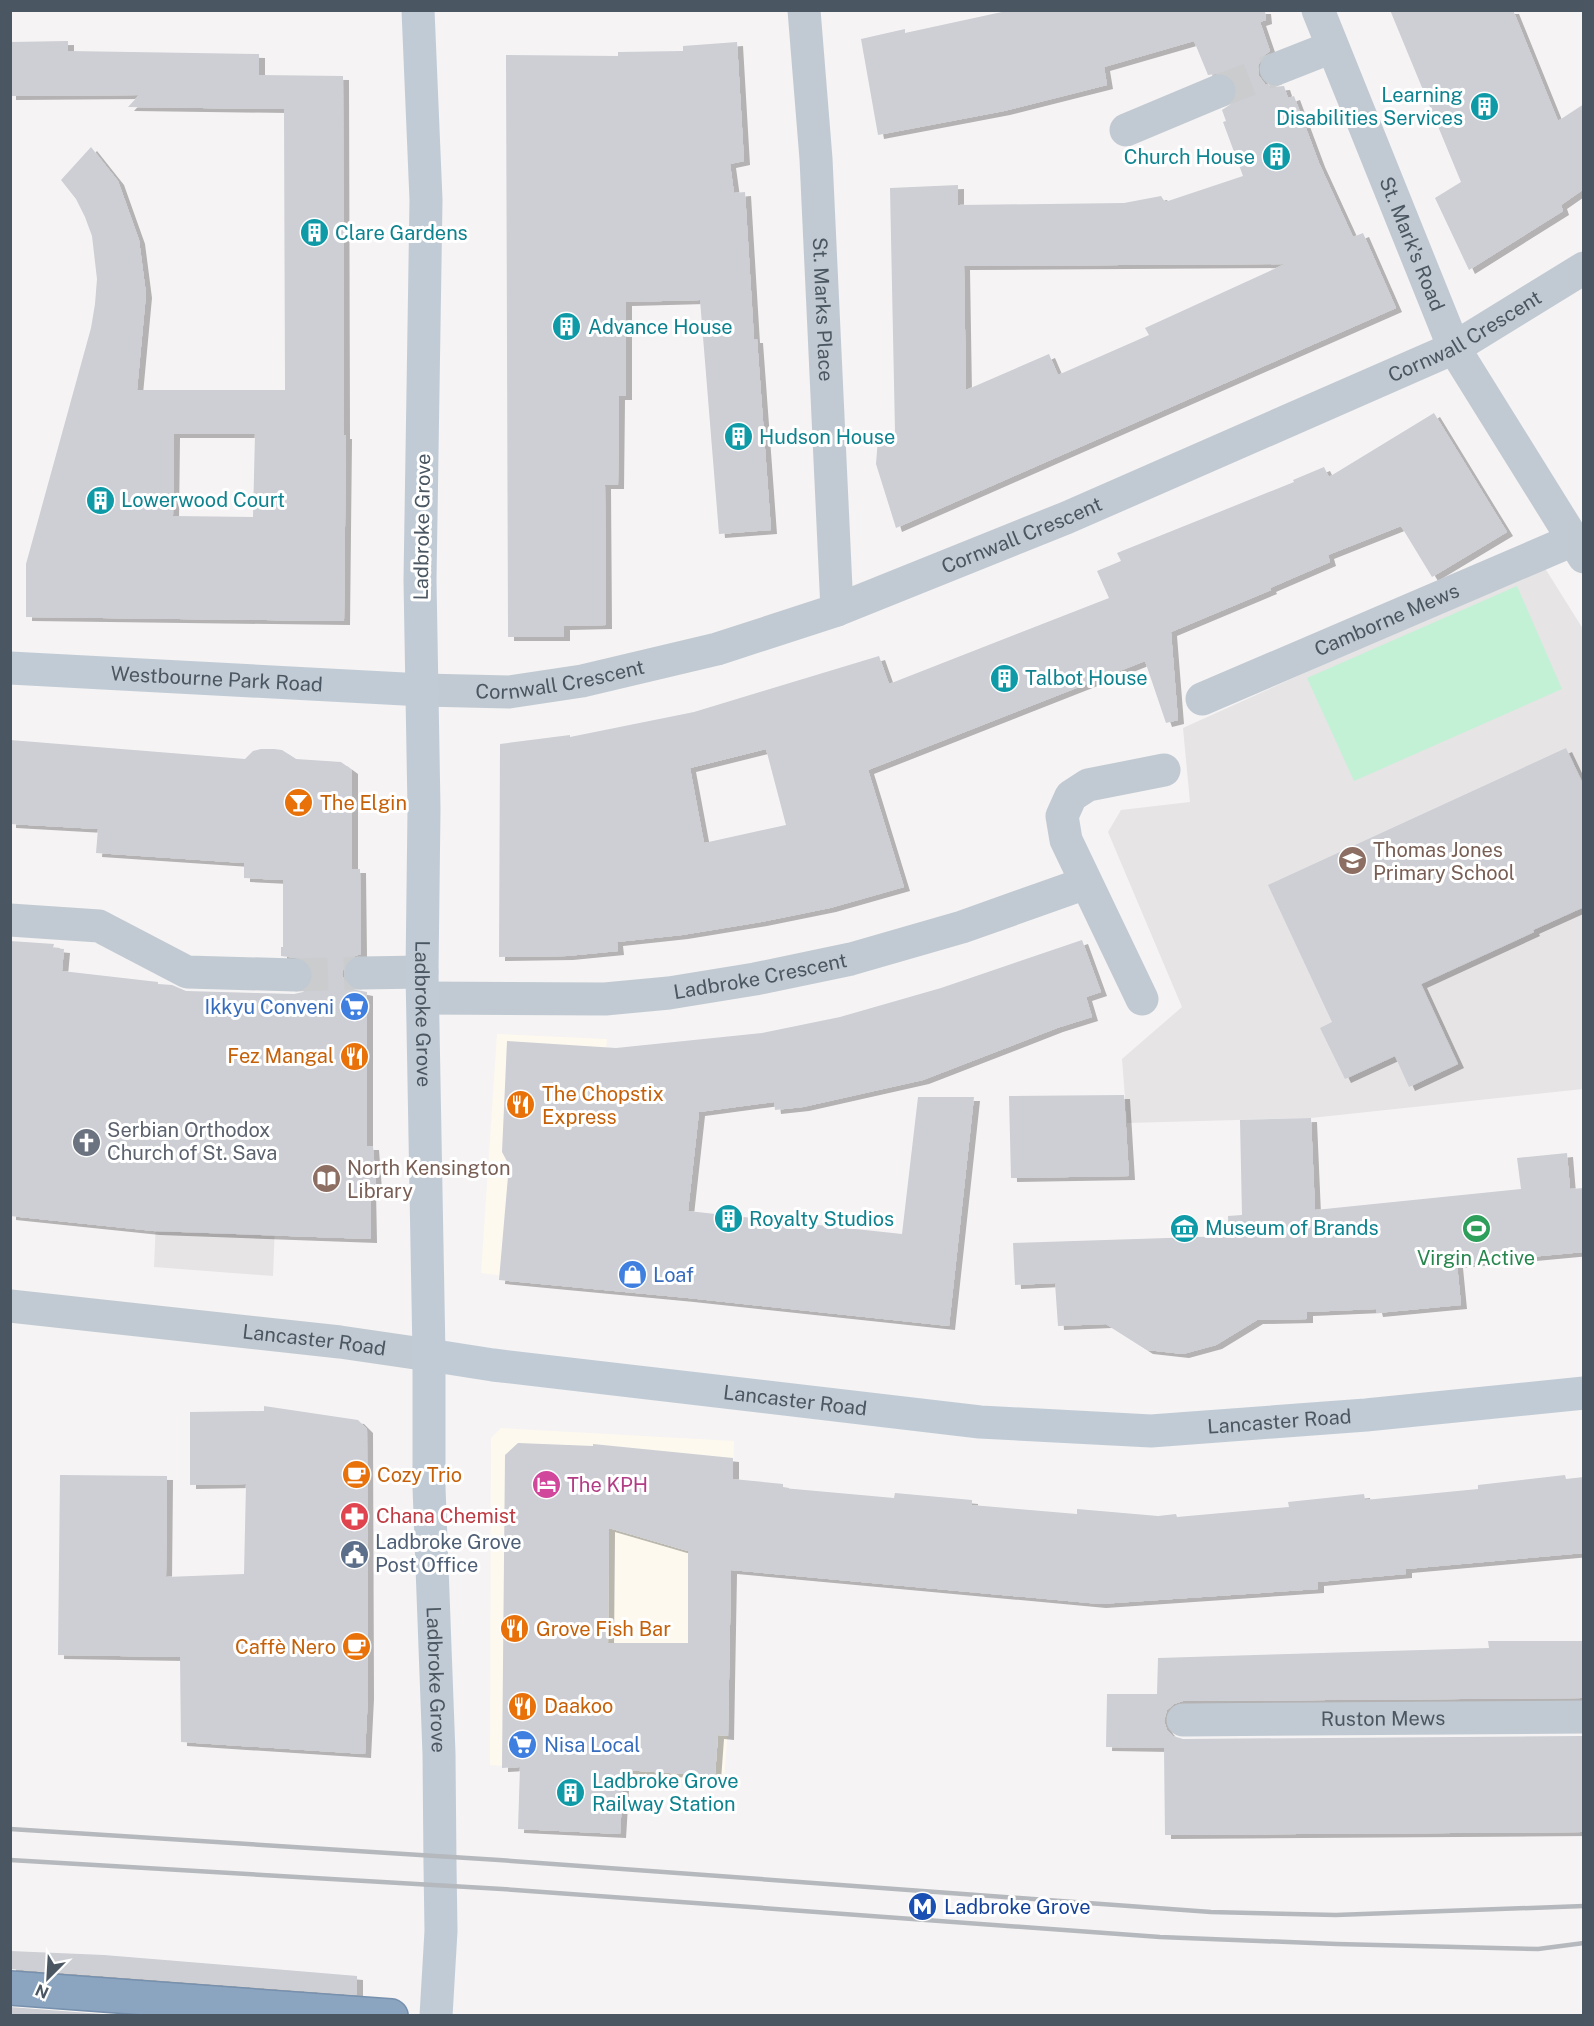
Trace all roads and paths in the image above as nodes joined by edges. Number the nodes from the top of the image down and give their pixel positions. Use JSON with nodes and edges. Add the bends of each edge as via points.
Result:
{"nodes":[{"id":1,"x":418,"y":10,"type":"edge"},
{"id":2,"x":804,"y":10,"type":"edge"},
{"id":3,"x":1318,"y":10,"type":"edge"},
{"id":4,"x":1332,"y":47,"type":"junction"},
{"id":5,"x":1275,"y":69,"type":"tunnel mouth"},
{"id":6,"x":1220,"y":91,"type":"tunnel mouth"},
{"id":7,"x":1126,"y":130,"type":"dead end"},
{"id":8,"x":1584,"y":268,"type":"edge"},
{"id":9,"x":1454,"y":348,"type":"junction"},
{"id":10,"x":1578,"y":548,"type":"edge"},
{"id":11,"x":837,"y":610,"type":"junction"},
{"id":12,"x":10,"y":668,"type":"edge"},
{"id":13,"x":423,"y":690,"type":"junction"},
{"id":14,"x":1202,"y":699,"type":"dead end"},
{"id":15,"x":1164,"y":770,"type":"dead end"},
{"id":16,"x":1086,"y":883,"type":"junction"},
{"id":17,"x":10,"y":920,"type":"edge"},
{"id":18,"x":361,"y":974,"type":"tunnel mouth"},
{"id":19,"x":295,"y":975,"type":"tunnel mouth"},
{"id":20,"x":423,"y":985,"type":"junction"},
{"id":21,"x":1142,"y":999,"type":"dead end"},
{"id":22,"x":10,"y":1306,"type":"edge"},
{"id":23,"x":429,"y":1356,"type":"junction"},
{"id":24,"x":1584,"y":1393,"type":"edge"},
{"id":25,"x":1584,"y":1717,"type":"edge"},
{"id":26,"x":1183,"y":1720,"type":"dead end"},
{"id":27,"x":10,"y":1988,"type":"edge"},
{"id":28,"x":391,"y":2016,"type":"edge"},
{"id":29,"x":436,"y":2016,"type":"edge"}],
"edges":[{"from":1,"to":13,"type":"main road","name":"Ladbroke Grove","via":[[426,200],[420,580]]},
{"from":2,"to":11,"type":"street","name":"St. Marks Place","via":[[816,159]]},
{"from":3,"to":4,"type":"street","name":"St. Mark's Road"},
{"from":4,"to":5,"type":"street"},
{"from":4,"to":9,"type":"street","name":"St. Mark's Road"},
{"from":6,"to":7,"type":"street"},
{"from":8,"to":9,"type":"street","name":"Cornwall Crescent"},
{"from":9,"to":10,"type":"street","name":"St. Mark's Road"},
{"from":9,"to":11,"type":"street","name":"Cornwall Crescent","via":[[1066,518]]},
{"from":10,"to":14,"type":"street","name":"Camborne Mews"},
{"from":11,"to":13,"type":"street","name":"Cornwall Crescent","via":[[717,649],[582,681],[509,692]]},
{"from":12,"to":13,"type":"main road","name":"Westbourne Park Road"},
{"from":13,"to":20,"type":"main road","name":"Ladbroke Grove"},
{"from":15,"to":16,"type":"street","via":[[1088,785],[1071,795],[1062,816],[1066,840]]},
{"from":16,"to":20,"type":"street","name":"Ladbroke Crescent","via":[[962,927],[862,956],[669,993],[605,999]]},
{"from":16,"to":21,"type":"street"},
{"from":17,"to":19,"type":"street","via":[[99,926],[187,972]]},
{"from":18,"to":20,"type":"street","name":"Ladbroke Crescent"},
{"from":20,"to":23,"type":"main road","name":"Ladbroke Grove"},
{"from":22,"to":23,"type":"street","name":"Lancaster Road"},
{"from":23,"to":24,"type":"main road","name":"Lancaster Road","via":[[980,1422],[1151,1431]]},
{"from":23,"to":29,"type":"main road","name":"Ladbroke Grove","via":[[441,1931]]},
{"from":25,"to":26,"type":"street","name":"Ruston Mews"},
{"from":27,"to":28,"type":"highway"}]}
